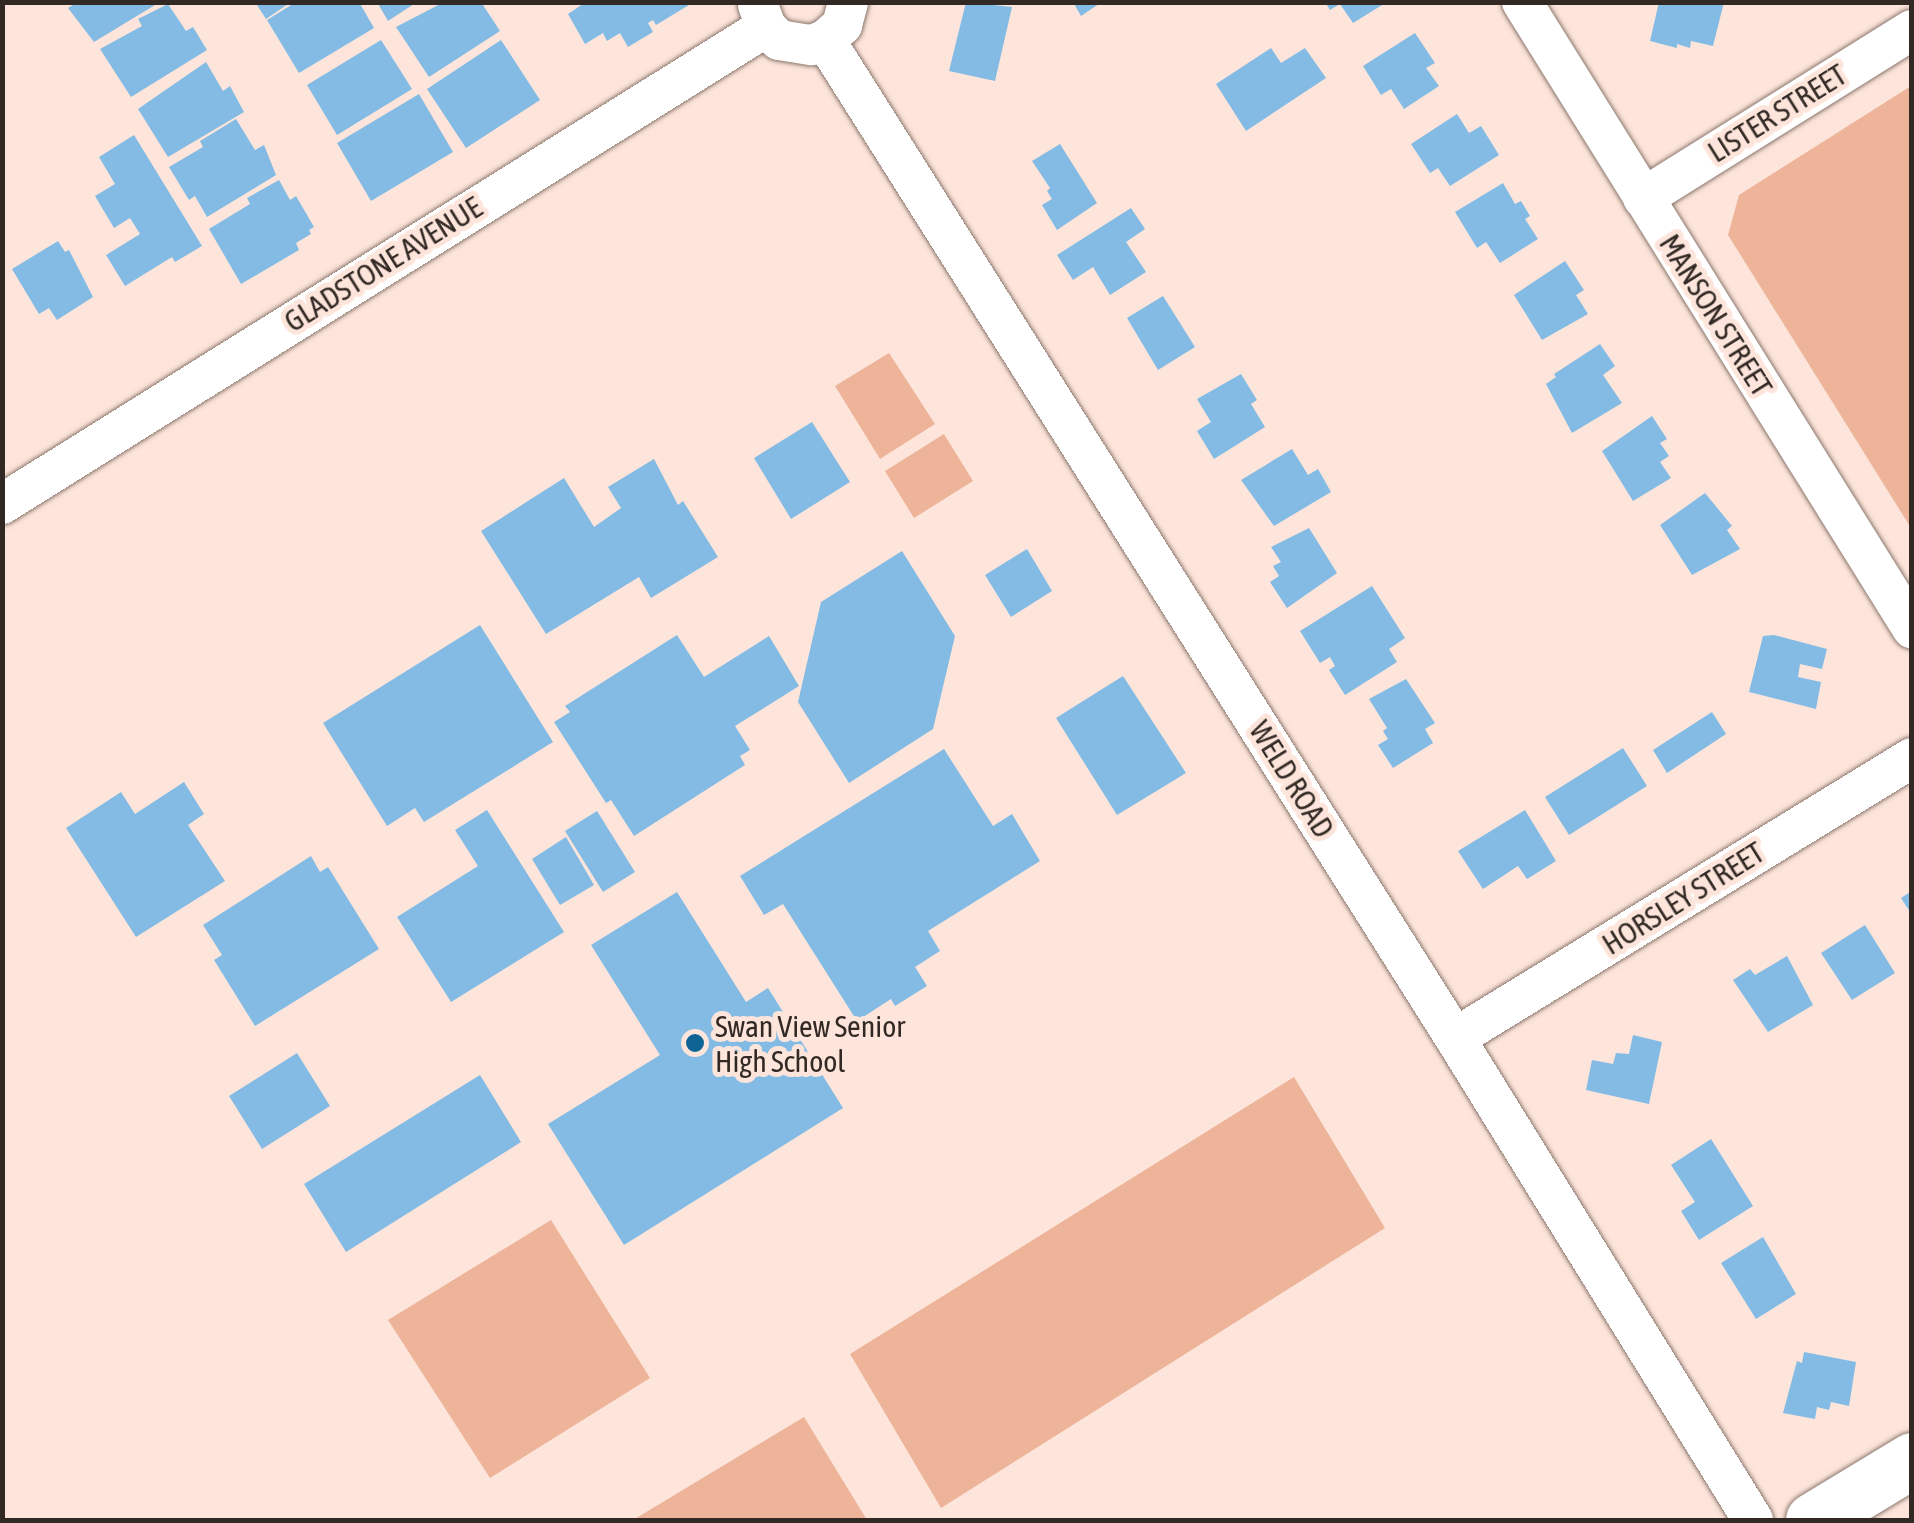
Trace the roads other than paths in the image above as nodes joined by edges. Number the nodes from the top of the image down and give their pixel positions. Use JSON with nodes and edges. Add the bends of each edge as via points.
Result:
{"nodes":[{"id":1,"x":848,"y":2,"type":"edge"},
{"id":2,"x":1522,"y":2,"type":"edge"},
{"id":3,"x":762,"y":15,"type":"edge"},
{"id":4,"x":1912,"y":30,"type":"edge"},
{"id":5,"x":826,"y":40,"type":"junction"},
{"id":6,"x":1643,"y":198,"type":"junction"},
{"id":7,"x":2,"y":504,"type":"edge"},
{"id":8,"x":1912,"y":628,"type":"edge"},
{"id":9,"x":1912,"y":758,"type":"edge"},
{"id":10,"x":1455,"y":1038,"type":"junction"},
{"id":11,"x":1912,"y":1460,"type":"edge"},
{"id":12,"x":1912,"y":1503,"type":"edge"},
{"id":13,"x":1754,"y":1520,"type":"edge"},
{"id":14,"x":1813,"y":1520,"type":"edge"},
{"id":15,"x":1884,"y":1520,"type":"edge"}],
"edges":[{"from":1,"to":5,"type":"street","via":[[842,25]]},
{"from":2,"to":6,"type":"street","name":"MANSON STREET"},
{"from":3,"to":5,"type":"street","name":"GLADSTONE AVENUE","via":[[780,40],[796,46]]},
{"from":3,"to":7,"type":"street","name":"GLADSTONE AVENUE"},
{"from":4,"to":6,"type":"street","name":"LISTER STREET"},
{"from":5,"to":10,"type":"street","name":"WELD ROAD"},
{"from":6,"to":8,"type":"street","name":"MANSON STREET"},
{"from":9,"to":10,"type":"street","name":"HORSLEY STREET"},
{"from":10,"to":13,"type":"street","name":"WELD ROAD"},
{"from":11,"to":14,"type":"main road"},
{"from":12,"to":15,"type":"main road"}]}
